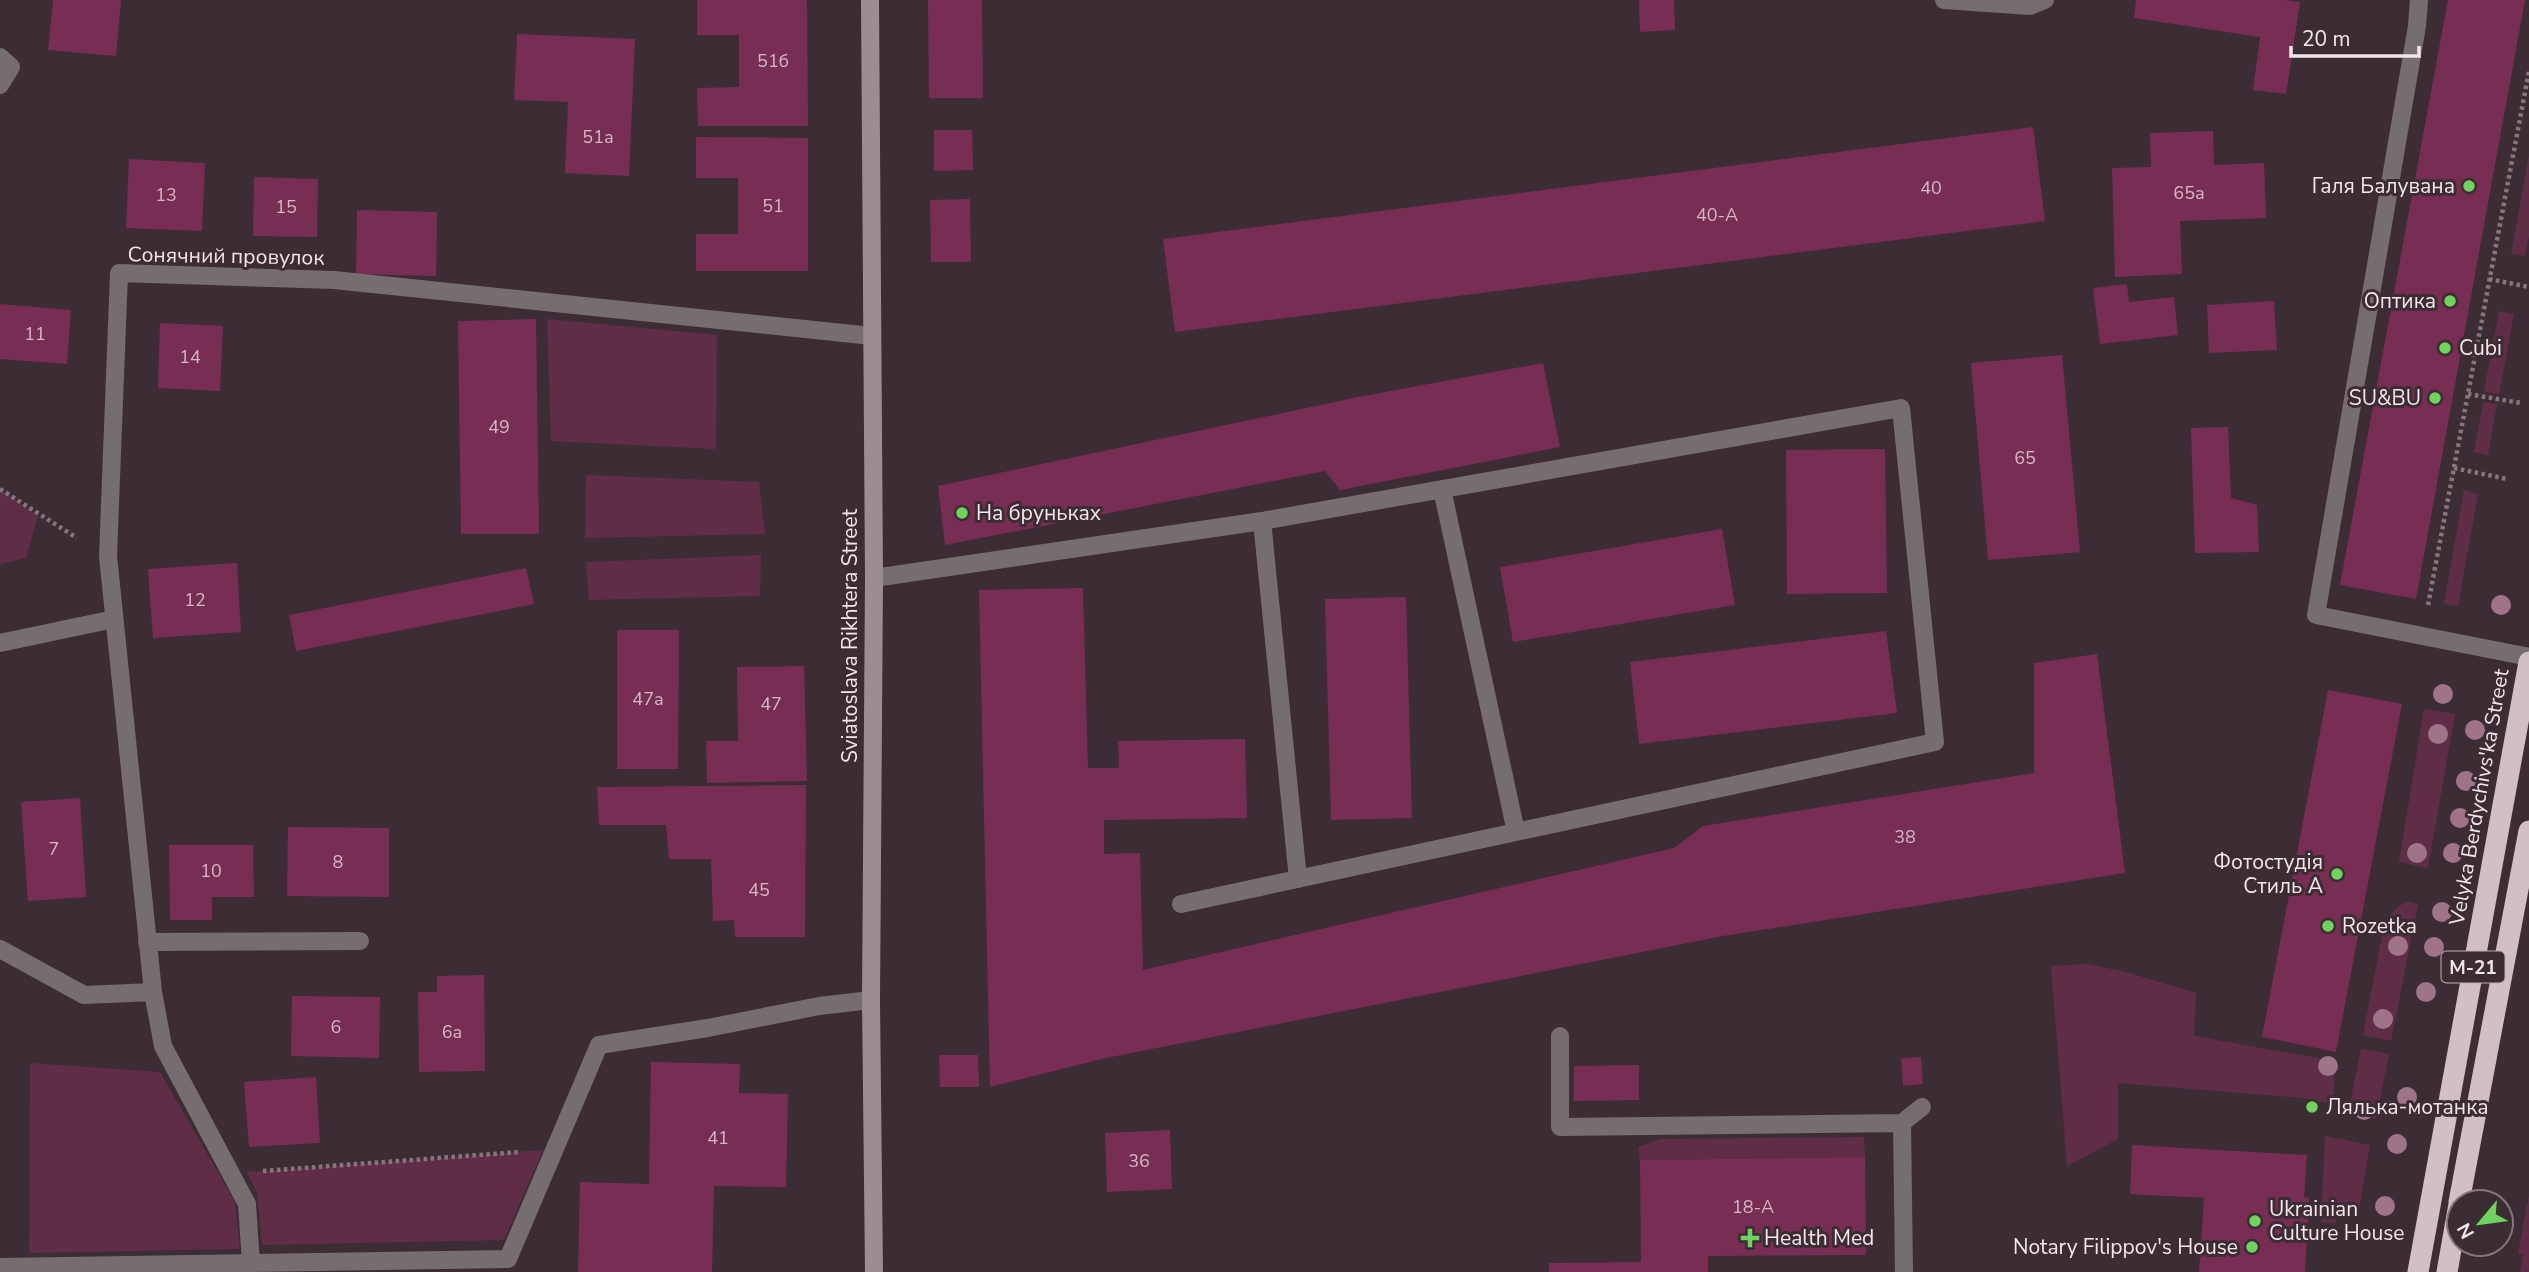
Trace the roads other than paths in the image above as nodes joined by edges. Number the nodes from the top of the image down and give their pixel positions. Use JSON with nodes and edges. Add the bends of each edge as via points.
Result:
{"nodes":[{"id":1,"x":870,"y":0,"type":"edge"},
{"id":2,"x":1944,"y":0,"type":"edge"},
{"id":3,"x":2045,"y":0,"type":"edge"},
{"id":4,"x":2419,"y":0,"type":"edge"},
{"id":5,"x":0,"y":57,"type":"edge"},
{"id":6,"x":0,"y":85,"type":"edge"},
{"id":7,"x":872,"y":336,"type":"junction"},
{"id":8,"x":1442,"y":489,"type":"junction"},
{"id":9,"x":1262,"y":521,"type":"junction"},
{"id":10,"x":874,"y":578,"type":"junction"},
{"id":11,"x":114,"y":619,"type":"junction"},
{"id":12,"x":0,"y":643,"type":"edge"},
{"id":13,"x":2529,"y":660,"type":"edge"},
{"id":14,"x":2529,"y":831,"type":"edge"},
{"id":15,"x":1516,"y":832,"type":"junction"},
{"id":16,"x":1298,"y":879,"type":"junction"},
{"id":17,"x":1181,"y":904,"type":"dead end"},
{"id":18,"x":360,"y":941,"type":"dead end"},
{"id":19,"x":147,"y":942,"type":"junction"},
{"id":20,"x":0,"y":949,"type":"edge"},
{"id":21,"x":153,"y":992,"type":"junction"},
{"id":22,"x":872,"y":1000,"type":"junction"},
{"id":23,"x":1560,"y":1036,"type":"dead end"},
{"id":24,"x":1922,"y":1107,"type":"dead end"},
{"id":25,"x":1902,"y":1123,"type":"junction"},
{"id":26,"x":2462,"y":1188,"type":"edge"},
{"id":27,"x":251,"y":1263,"type":"junction"},
{"id":28,"x":0,"y":1267,"type":"edge"},
{"id":29,"x":874,"y":1272,"type":"edge"},
{"id":30,"x":1904,"y":1272,"type":"edge"},
{"id":31,"x":2418,"y":1272,"type":"edge"}],
"edges":[{"from":1,"to":7,"type":"street","name":"Sviatoslava Rikhtera Street"},
{"from":2,"to":3,"type":"street","via":[[2030,6]]},
{"from":4,"to":13,"type":"street","via":[[2316,615]]},
{"from":5,"to":6,"type":"street","via":[[12,66]]},
{"from":7,"to":10,"type":"street","name":"Sviatoslava Rikhtera Street"},
{"from":7,"to":11,"type":"street","name":"Сонячний провулок","via":[[334,280],[119,273],[108,556]]},
{"from":8,"to":9,"type":"street"},
{"from":8,"to":15,"type":"street"},
{"from":8,"to":15,"type":"street","via":[[1901,408],[1935,742]]},
{"from":9,"to":10,"type":"street"},
{"from":9,"to":16,"type":"street"},
{"from":10,"to":22,"type":"street","name":"Sviatoslava Rikhtera Street"},
{"from":11,"to":12,"type":"street"},
{"from":11,"to":19,"type":"street","name":"Сонячний провулок"},
{"from":13,"to":31,"type":"highway","name":"Velyka Berdychivs'ka Street","number":"М-21"},
{"from":14,"to":26,"type":"highway","number":"М-21"},
{"from":15,"to":16,"type":"street"},
{"from":16,"to":17,"type":"street"},
{"from":18,"to":19,"type":"street"},
{"from":19,"to":21,"type":"street","name":"Сонячний провулок"},
{"from":20,"to":21,"type":"street","via":[[84,995]]},
{"from":21,"to":27,"type":"street","name":"Сонячний провулок","via":[[163,1046],[247,1204]]},
{"from":22,"to":27,"type":"street","via":[[599,1045],[508,1259]]},
{"from":22,"to":29,"type":"street","name":"Sviatoslava Rikhtera Street"},
{"from":23,"to":25,"type":"street","via":[[1560,1127]]},
{"from":24,"to":25,"type":"street"},
{"from":25,"to":30,"type":"street"},
{"from":27,"to":28,"type":"street"}]}
